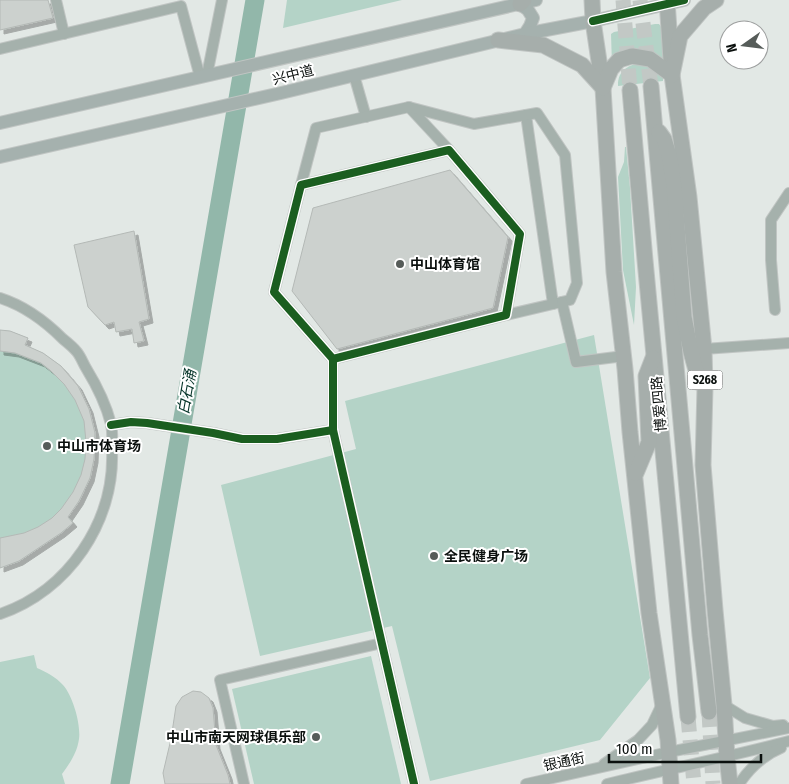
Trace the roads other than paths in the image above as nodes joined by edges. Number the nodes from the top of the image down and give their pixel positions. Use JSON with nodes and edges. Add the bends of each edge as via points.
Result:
{"nodes":[{"id":1,"x":56,"y":0,"type":"edge"},
{"id":2,"x":222,"y":0,"type":"edge"},
{"id":3,"x":536,"y":0,"type":"edge"},
{"id":4,"x":592,"y":0,"type":"edge"},
{"id":5,"x":684,"y":0,"type":"edge"},
{"id":6,"x":716,"y":0,"type":"edge"},
{"id":7,"x":522,"y":2,"type":"edge"},
{"id":8,"x":667,"y":2,"type":"edge"},
{"id":9,"x":180,"y":3,"type":"edge"},
{"id":10,"x":593,"y":22,"type":"junction"},
{"id":11,"x":64,"y":34,"type":"junction"},
{"id":12,"x":525,"y":34,"type":"junction"},
{"id":13,"x":498,"y":40,"type":"junction"},
{"id":14,"x":0,"y":49,"type":"edge"},
{"id":15,"x":354,"y":75,"type":"junction"},
{"id":16,"x":672,"y":75,"type":"junction"},
{"id":17,"x":203,"y":76,"type":"junction"},
{"id":18,"x":651,"y":86,"type":"tunnel mouth"},
{"id":19,"x":602,"y":88,"type":"junction"},
{"id":20,"x":630,"y":90,"type":"tunnel mouth"},
{"id":21,"x":409,"y":107,"type":"junction"},
{"id":22,"x":526,"y":115,"type":"junction"},
{"id":23,"x":366,"y":117,"type":"junction"},
{"id":24,"x":0,"y":123,"type":"edge"},
{"id":25,"x":655,"y":127,"type":"junction"},
{"id":26,"x":449,"y":150,"type":"junction"},
{"id":27,"x":0,"y":157,"type":"edge"},
{"id":28,"x":301,"y":186,"type":"junction"},
{"id":29,"x":789,"y":193,"type":"edge"},
{"id":30,"x":0,"y":298,"type":"edge"},
{"id":31,"x":557,"y":303,"type":"junction"},
{"id":32,"x":775,"y":310,"type":"dead end"},
{"id":33,"x":506,"y":315,"type":"junction"},
{"id":34,"x":789,"y":343,"type":"edge"},
{"id":35,"x":704,"y":349,"type":"junction"},
{"id":36,"x":654,"y":354,"type":"junction"},
{"id":37,"x":624,"y":356,"type":"junction"},
{"id":38,"x":333,"y":359,"type":"junction"},
{"id":39,"x":111,"y":425,"type":"junction"},
{"id":40,"x":333,"y":430,"type":"junction"},
{"id":41,"x":703,"y":465,"type":"junction"},
{"id":42,"x":635,"y":476,"type":"junction"},
{"id":43,"x":0,"y":614,"type":"edge"},
{"id":44,"x":382,"y":643,"type":"junction"},
{"id":45,"x":662,"y":704,"type":"junction"},
{"id":46,"x":724,"y":705,"type":"junction"},
{"id":47,"x":709,"y":712,"type":"tunnel mouth"},
{"id":48,"x":688,"y":717,"type":"tunnel mouth"},
{"id":49,"x":789,"y":726,"type":"edge"},
{"id":50,"x":726,"y":741,"type":"junction"},
{"id":51,"x":789,"y":743,"type":"edge"},
{"id":52,"x":669,"y":752,"type":"junction"},
{"id":53,"x":726,"y":757,"type":"junction"},
{"id":54,"x":670,"y":768,"type":"junction"},
{"id":55,"x":595,"y":769,"type":"junction"},
{"id":56,"x":244,"y":784,"type":"edge"},
{"id":57,"x":414,"y":784,"type":"edge"},
{"id":58,"x":526,"y":784,"type":"edge"},
{"id":59,"x":607,"y":784,"type":"edge"},
{"id":60,"x":671,"y":784,"type":"edge"},
{"id":61,"x":730,"y":784,"type":"edge"},
{"id":62,"x":739,"y":784,"type":"edge"}],
"edges":[{"from":1,"to":11,"type":"street"},
{"from":2,"to":17,"type":"street"},
{"from":3,"to":7,"type":"main road","name":"兴中道"},
{"from":4,"to":10,"type":"highway"},
{"from":5,"to":8,"type":"main road","name":"兴中道"},
{"from":6,"to":16,"type":"highway","number":"S268","via":[[704,8],[680,36]]},
{"from":7,"to":12,"type":"main road","via":[[533,18]]},
{"from":7,"to":17,"type":"main road","name":"兴中道"},
{"from":8,"to":10,"type":"main road","name":"兴中道"},
{"from":8,"to":16,"type":"highway","number":"S268"},
{"from":9,"to":11,"type":"street"},
{"from":9,"to":17,"type":"street"},
{"from":10,"to":12,"type":"main road","name":"兴中道"},
{"from":10,"to":19,"type":"highway"},
{"from":11,"to":14,"type":"street"},
{"from":12,"to":13,"type":"main road","name":"兴中道"},
{"from":13,"to":15,"type":"main road","name":"兴中道"},
{"from":13,"to":19,"type":"highway","via":[[543,45],[582,65]]},
{"from":15,"to":23,"type":"street"},
{"from":15,"to":27,"type":"main road","name":"兴中道"},
{"from":16,"to":19,"type":"highway","via":[[650,59],[632,56],[619,60]]},
{"from":16,"to":35,"type":"highway","number":"S268","via":[[690,197]]},
{"from":17,"to":24,"type":"main road","name":"兴中道"},
{"from":18,"to":25,"type":"highway","name":"博爱四路","number":"S268"},
{"from":19,"to":37,"type":"highway","via":[[614,272]]},
{"from":20,"to":36,"type":"highway","name":"博爱四路"},
{"from":21,"to":22,"type":"street","via":[[474,124]]},
{"from":21,"to":23,"type":"street"},
{"from":21,"to":26,"type":"street"},
{"from":22,"to":31,"type":"street"},
{"from":22,"to":31,"type":"street","via":[[537,113],[565,155],[578,284],[570,300]]},
{"from":23,"to":28,"type":"street","via":[[316,128]]},
{"from":25,"to":41,"type":"highway","via":[[664,139],[674,186],[684,317],[699,393],[699,446]]},
{"from":25,"to":47,"type":"highway","name":"博爱四路","number":"S268"},
{"from":26,"to":28,"type":"street"},
{"from":26,"to":33,"type":"street","via":[[520,234]]},
{"from":28,"to":38,"type":"street","via":[[274,292]]},
{"from":29,"to":32,"type":"street","via":[[771,220]]},
{"from":30,"to":39,"type":"street","via":[[13,302],[48,324],[77,353],[98,388]]},
{"from":31,"to":33,"type":"street"},
{"from":31,"to":37,"type":"street","via":[[576,362]]},
{"from":33,"to":38,"type":"street"},
{"from":34,"to":35,"type":"street"},
{"from":35,"to":41,"type":"highway","number":"S268"},
{"from":36,"to":42,"type":"highway","via":[[646,376],[648,442]]},
{"from":36,"to":48,"type":"highway","name":"博爱四路"},
{"from":37,"to":42,"type":"highway"},
{"from":38,"to":40,"type":"street"},
{"from":39,"to":40,"type":"street","via":[[131,422],[166,425],[242,439],[277,439]]},
{"from":39,"to":43,"type":"street","via":[[113,463],[107,500],[94,534],[74,564],[47,590],[16,609]]},
{"from":40,"to":44,"type":"street"},
{"from":41,"to":46,"type":"highway","number":"S268"},
{"from":42,"to":45,"type":"highway"},
{"from":44,"to":56,"type":"street","via":[[220,680]]},
{"from":44,"to":57,"type":"street"},
{"from":45,"to":52,"type":"highway"},
{"from":45,"to":55,"type":"street","via":[[652,725],[638,740]]},
{"from":46,"to":49,"type":"street","via":[[745,718],[773,726]]},
{"from":46,"to":50,"type":"highway","number":"S268"},
{"from":49,"to":50,"type":"street","name":"银通街"},
{"from":50,"to":52,"type":"street","name":"银通街"},
{"from":50,"to":53,"type":"highway","number":"S268"},
{"from":51,"to":53,"type":"street"},
{"from":51,"to":62,"type":"street","via":[[747,772]]},
{"from":52,"to":54,"type":"highway"},
{"from":52,"to":55,"type":"street","name":"银通街"},
{"from":53,"to":54,"type":"street"},
{"from":53,"to":61,"type":"highway","number":"S268"},
{"from":54,"to":59,"type":"street"},
{"from":54,"to":60,"type":"highway"},
{"from":55,"to":58,"type":"street","name":"银通街"}]}
